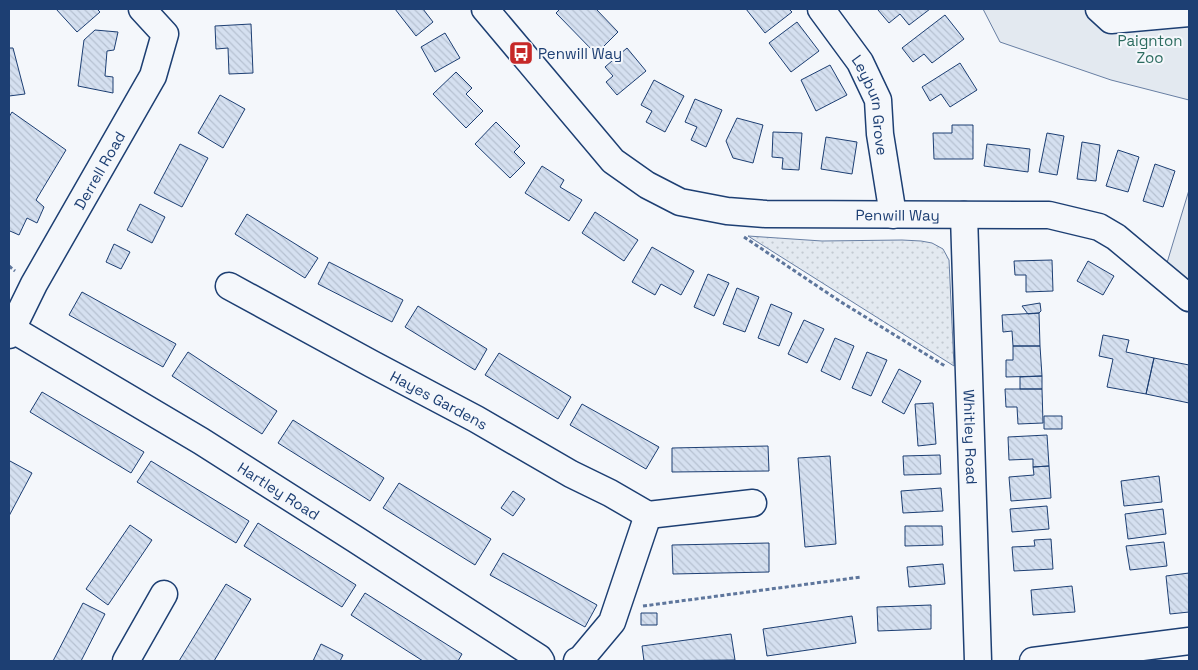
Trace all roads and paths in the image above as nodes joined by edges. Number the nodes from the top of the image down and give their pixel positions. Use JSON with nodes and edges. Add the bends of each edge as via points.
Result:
{"nodes":[{"id":1,"x":142,"y":9,"type":"edge"},
{"id":2,"x":485,"y":9,"type":"edge"},
{"id":3,"x":821,"y":9,"type":"edge"},
{"id":4,"x":1099,"y":9,"type":"edge"},
{"id":5,"x":1189,"y":14,"type":"edge"},
{"id":6,"x":736,"y":212,"type":"junction"},
{"id":7,"x":893,"y":214,"type":"junction"},
{"id":8,"x":964,"y":215,"type":"junction"},
{"id":9,"x":229,"y":286,"type":"dead end"},
{"id":10,"x":1189,"y":298,"type":"edge"},
{"id":11,"x":10,"y":332,"type":"edge"},
{"id":12,"x":969,"y":372,"type":"junction"},
{"id":13,"x":753,"y":503,"type":"dead end"},
{"id":14,"x":648,"y":515,"type":"junction"},
{"id":15,"x":861,"y":577,"type":"dead end"},
{"id":16,"x":164,"y":594,"type":"dead end"},
{"id":17,"x":616,"y":610,"type":"junction"},
{"id":18,"x":1189,"y":641,"type":"edge"},
{"id":19,"x":126,"y":661,"type":"edge"},
{"id":20,"x":541,"y":661,"type":"edge"},
{"id":21,"x":577,"y":661,"type":"edge"},
{"id":22,"x":978,"y":661,"type":"edge"},
{"id":23,"x":1033,"y":661,"type":"edge"}],
"edges":[{"from":1,"to":11,"type":"street","name":"Derrell Road","via":[[165,34],[153,76]]},
{"from":2,"to":6,"type":"street","name":"Penwill Way","via":[[613,161],[647,185],[680,202]]},
{"from":3,"to":7,"type":"street","name":"Leyburn Grove","via":[[860,62],[878,100]]},
{"from":4,"to":5,"type":"street","via":[[1111,20]]},
{"from":6,"to":7,"type":"street","name":"Penwill Way"},
{"from":6,"to":12,"type":"path","via":[[738,234],[954,372]]},
{"from":7,"to":8,"type":"street","name":"Penwill Way"},
{"from":8,"to":10,"type":"street","name":"Penwill Way","via":[[1049,215],[1099,228],[1116,237]]},
{"from":8,"to":12,"type":"street","name":"Whitley Road"},
{"from":9,"to":14,"type":"street","name":"Hayes Gardens"},
{"from":11,"to":20,"type":"street","name":"Hartley Road","via":[[201,441]]},
{"from":12,"to":22,"type":"street","name":"Whitley Road"},
{"from":13,"to":14,"type":"street"},
{"from":14,"to":17,"type":"street"},
{"from":15,"to":17,"type":"path"},
{"from":16,"to":19,"type":"street"},
{"from":17,"to":21,"type":"street","via":[[612,622]]},
{"from":18,"to":23,"type":"street"}]}
